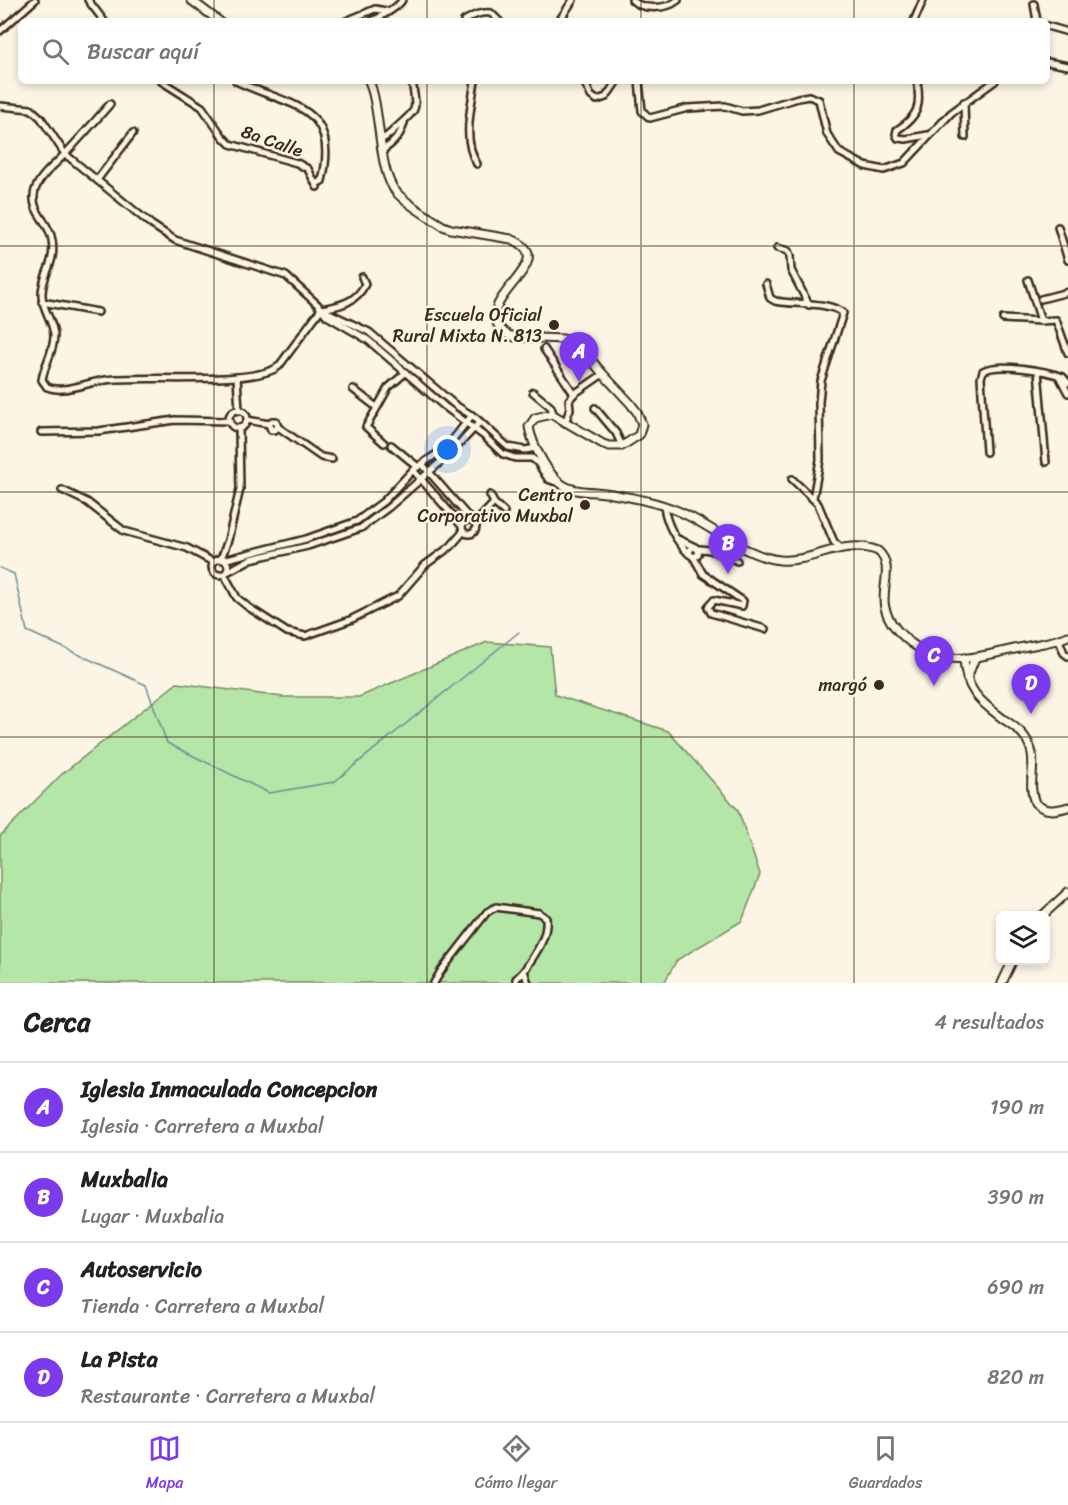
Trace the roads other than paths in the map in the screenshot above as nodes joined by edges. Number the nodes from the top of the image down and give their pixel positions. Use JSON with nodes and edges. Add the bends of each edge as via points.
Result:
{"nodes":[{"id":1,"x":35,"y":0,"type":"edge"},
{"id":2,"x":88,"y":0,"type":"edge"},
{"id":3,"x":190,"y":0,"type":"edge"},
{"id":4,"x":402,"y":0,"type":"edge"},
{"id":5,"x":573,"y":0,"type":"edge"},
{"id":6,"x":632,"y":0,"type":"edge"},
{"id":7,"x":678,"y":0,"type":"edge"},
{"id":8,"x":923,"y":0,"type":"edge"},
{"id":9,"x":1034,"y":4,"type":"dead end"},
{"id":10,"x":386,"y":11,"type":"junction"},
{"id":11,"x":102,"y":18,"type":"edge"},
{"id":12,"x":215,"y":18,"type":"edge"},
{"id":13,"x":363,"y":18,"type":"edge"},
{"id":14,"x":379,"y":18,"type":"edge"},
{"id":15,"x":468,"y":18,"type":"edge"},
{"id":16,"x":496,"y":18,"type":"edge"},
{"id":17,"x":561,"y":18,"type":"edge"},
{"id":18,"x":915,"y":18,"type":"edge"},
{"id":19,"x":1036,"y":18,"type":"edge"},
{"id":20,"x":1050,"y":27,"type":"edge"},
{"id":21,"x":0,"y":31,"type":"edge"},
{"id":22,"x":1068,"y":32,"type":"edge"},
{"id":23,"x":1050,"y":63,"type":"edge"},
{"id":24,"x":1068,"y":66,"type":"edge"},
{"id":25,"x":166,"y":84,"type":"edge"},
{"id":26,"x":244,"y":84,"type":"edge"},
{"id":27,"x":370,"y":84,"type":"edge"},
{"id":28,"x":412,"y":84,"type":"edge"},
{"id":29,"x":475,"y":84,"type":"edge"},
{"id":30,"x":585,"y":84,"type":"edge"},
{"id":31,"x":615,"y":84,"type":"edge"},
{"id":32,"x":639,"y":84,"type":"edge"},
{"id":33,"x":917,"y":84,"type":"edge"},
{"id":34,"x":991,"y":84,"type":"edge"},
{"id":35,"x":964,"y":102,"type":"junction"},
{"id":36,"x":110,"y":104,"type":"dead end"},
{"id":37,"x":0,"y":106,"type":"edge"},
{"id":38,"x":404,"y":123,"type":"junction"},
{"id":39,"x":133,"y":133,"type":"dead end"},
{"id":40,"x":929,"y":135,"type":"junction"},
{"id":41,"x":965,"y":137,"type":"dead end"},
{"id":42,"x":382,"y":139,"type":"junction"},
{"id":43,"x":383,"y":150,"type":"junction"},
{"id":44,"x":65,"y":154,"type":"junction"},
{"id":45,"x":477,"y":164,"type":"dead end"},
{"id":46,"x":97,"y":180,"type":"junction"},
{"id":47,"x":1058,"y":227,"type":"dead end"},
{"id":48,"x":777,"y":248,"type":"dead end"},
{"id":49,"x":1068,"y":260,"type":"edge"},
{"id":50,"x":362,"y":277,"type":"dead end"},
{"id":51,"x":1028,"y":280,"type":"dead end"},
{"id":52,"x":766,"y":284,"type":"dead end"},
{"id":53,"x":1068,"y":292,"type":"edge"},
{"id":54,"x":1041,"y":299,"type":"dead end"},
{"id":55,"x":42,"y":302,"type":"junction"},
{"id":56,"x":809,"y":305,"type":"junction"},
{"id":57,"x":321,"y":309,"type":"junction"},
{"id":58,"x":98,"y":312,"type":"dead end"},
{"id":59,"x":1004,"y":319,"type":"dead end"},
{"id":60,"x":1041,"y":321,"type":"junction"},
{"id":61,"x":544,"y":349,"type":"dead end"},
{"id":62,"x":1068,"y":353,"type":"edge"},
{"id":63,"x":1038,"y":371,"type":"junction"},
{"id":64,"x":405,"y":373,"type":"junction"},
{"id":65,"x":603,"y":375,"type":"junction"},
{"id":66,"x":1058,"y":375,"type":"junction"},
{"id":67,"x":237,"y":376,"type":"junction"},
{"id":68,"x":1068,"y":383,"type":"edge"},
{"id":69,"x":353,"y":389,"type":"dead end"},
{"id":70,"x":533,"y":392,"type":"dead end"},
{"id":71,"x":573,"y":393,"type":"junction"},
{"id":72,"x":1068,"y":393,"type":"edge"},
{"id":73,"x":378,"y":406,"type":"junction"},
{"id":74,"x":595,"y":408,"type":"dead end"},
{"id":75,"x":239,"y":411,"type":"junction"},
{"id":76,"x":472,"y":415,"type":"junction"},
{"id":77,"x":554,"y":416,"type":"junction"},
{"id":78,"x":247,"y":420,"type":"junction"},
{"id":79,"x":230,"y":421,"type":"junction"},
{"id":80,"x":480,"y":422,"type":"junction"},
{"id":81,"x":566,"y":423,"type":"junction"},
{"id":82,"x":466,"y":424,"type":"junction"},
{"id":83,"x":238,"y":428,"type":"junction"},
{"id":84,"x":474,"y":430,"type":"junction"},
{"id":85,"x":41,"y":432,"type":"dead end"},
{"id":86,"x":384,"y":443,"type":"dead end"},
{"id":87,"x":392,"y":445,"type":"dead end"},
{"id":88,"x":622,"y":446,"type":"junction"},
{"id":89,"x":536,"y":448,"type":"junction"},
{"id":90,"x":986,"y":452,"type":"dead end"},
{"id":91,"x":332,"y":459,"type":"dead end"},
{"id":92,"x":1046,"y":462,"type":"dead end"},
{"id":93,"x":418,"y":467,"type":"junction"},
{"id":94,"x":428,"y":472,"type":"junction"},
{"id":95,"x":420,"y":479,"type":"junction"},
{"id":96,"x":792,"y":479,"type":"dead end"},
{"id":97,"x":561,"y":484,"type":"junction"},
{"id":98,"x":62,"y":490,"type":"dead end"},
{"id":99,"x":490,"y":495,"type":"dead end"},
{"id":100,"x":813,"y":498,"type":"junction"},
{"id":101,"x":494,"y":503,"type":"junction"},
{"id":102,"x":664,"y":507,"type":"junction"},
{"id":103,"x":504,"y":512,"type":"dead end"},
{"id":104,"x":473,"y":522,"type":"junction"},
{"id":105,"x":462,"y":529,"type":"junction"},
{"id":106,"x":676,"y":538,"type":"junction"},
{"id":107,"x":696,"y":548,"type":"junction"},
{"id":108,"x":841,"y":548,"type":"junction"},
{"id":109,"x":691,"y":555,"type":"junction"},
{"id":110,"x":222,"y":559,"type":"junction"},
{"id":111,"x":737,"y":561,"type":"dead end"},
{"id":112,"x":213,"y":562,"type":"junction"},
{"id":113,"x":225,"y":573,"type":"junction"},
{"id":114,"x":765,"y":629,"type":"dead end"},
{"id":115,"x":1068,"y":636,"type":"edge"},
{"id":116,"x":1059,"y":640,"type":"junction"},
{"id":117,"x":1068,"y":656,"type":"edge"},
{"id":118,"x":975,"y":657,"type":"junction"},
{"id":119,"x":964,"y":658,"type":"junction"},
{"id":120,"x":966,"y":680,"type":"junction"},
{"id":121,"x":1068,"y":807,"type":"edge"},
{"id":122,"x":1068,"y":892,"type":"edge"},
{"id":123,"x":1047,"y":911,"type":"edge"},
{"id":124,"x":1011,"y":965,"type":"edge"},
{"id":125,"x":524,"y":971,"type":"junction"},
{"id":126,"x":434,"y":983,"type":"edge"},
{"id":127,"x":516,"y":983,"type":"edge"},
{"id":128,"x":528,"y":983,"type":"edge"},
{"id":129,"x":1002,"y":983,"type":"edge"}],
"edges":[{"from":1,"to":21,"type":"street"},
{"from":2,"to":11,"type":"street"},
{"from":3,"to":12,"type":"main road"},
{"from":4,"to":10,"type":"street","via":[[399,6]]},
{"from":5,"to":17,"type":"street"},
{"from":6,"to":7,"type":"street","via":[[646,8]]},
{"from":8,"to":18,"type":"street"},
{"from":9,"to":19,"type":"street"},
{"from":10,"to":13,"type":"street","via":[[378,8]]},
{"from":10,"to":14,"type":"street"},
{"from":15,"to":16,"type":"street","via":[[484,12]]},
{"from":20,"to":22,"type":"street"},
{"from":23,"to":24,"type":"street"},
{"from":25,"to":26,"type":"street","name":"8a Calle","via":[[202,107],[230,144],[297,163],[308,169],[317,185],[322,181],[326,157],[323,133],[314,118],[294,104]]},
{"from":27,"to":42,"type":"main road"},
{"from":28,"to":38,"type":"street","via":[[415,104]]},
{"from":29,"to":45,"type":"street","via":[[468,140]]},
{"from":30,"to":31,"type":"street","via":[[597,100],[606,97]]},
{"from":32,"to":40,"type":"street","via":[[642,111],[654,118],[688,108],[725,106],[758,110],[809,96],[819,100],[828,134],[839,152],[878,170],[904,163]]},
{"from":33,"to":40,"type":"street","via":[[916,112],[896,134],[906,140]]},
{"from":34,"to":35,"type":"street"},
{"from":35,"to":40,"type":"street"},
{"from":35,"to":41,"type":"street"},
{"from":36,"to":44,"type":"street"},
{"from":37,"to":44,"type":"street","via":[[31,109]]},
{"from":38,"to":42,"type":"street"},
{"from":38,"to":43,"type":"street","via":[[393,144]]},
{"from":39,"to":46,"type":"street"},
{"from":42,"to":43,"type":"main road"},
{"from":43,"to":65,"type":"main road","via":[[392,186],[419,210],[451,229],[511,239],[524,248],[526,267],[496,305],[495,317],[501,329],[508,336],[567,339],[582,348]]},
{"from":44,"to":46,"type":"street"},
{"from":44,"to":55,"type":"street","via":[[42,178],[33,202],[50,231],[54,250]]},
{"from":46,"to":57,"type":"street","via":[[175,240],[286,276]]},
{"from":47,"to":49,"type":"street"},
{"from":48,"to":56,"type":"street","via":[[788,251],[791,270]]},
{"from":50,"to":57,"type":"street","via":[[366,284],[358,296],[340,306]]},
{"from":51,"to":60,"type":"street"},
{"from":52,"to":56,"type":"street","via":[[772,300]]},
{"from":53,"to":54,"type":"street"},
{"from":55,"to":58,"type":"street"},
{"from":55,"to":67,"type":"street","via":[[54,334],[42,380],[49,388],[107,379]]},
{"from":56,"to":100,"type":"street","via":[[843,313],[821,381],[820,460]]},
{"from":57,"to":64,"type":"street","via":[[333,321],[368,340]]},
{"from":57,"to":67,"type":"street","via":[[276,369]]},
{"from":57,"to":76,"type":"street","via":[[369,332],[454,405]]},
{"from":59,"to":60,"type":"street"},
{"from":60,"to":62,"type":"street","via":[[1057,321]]},
{"from":61,"to":71,"type":"street"},
{"from":63,"to":66,"type":"street"},
{"from":63,"to":90,"type":"street","via":[[995,366],[983,371]]},
{"from":63,"to":92,"type":"street"},
{"from":64,"to":73,"type":"street","via":[[388,388]]},
{"from":64,"to":82,"type":"street"},
{"from":65,"to":71,"type":"street"},
{"from":65,"to":88,"type":"main road","via":[[630,403],[642,424],[639,435]]},
{"from":66,"to":68,"type":"street"},
{"from":66,"to":72,"type":"street"},
{"from":67,"to":75,"type":"street"},
{"from":69,"to":73,"type":"street"},
{"from":70,"to":77,"type":"street","via":[[551,407]]},
{"from":71,"to":81,"type":"street"},
{"from":73,"to":86,"type":"street","via":[[366,427]]},
{"from":74,"to":88,"type":"street"},
{"from":75,"to":78,"type":"street","via":[[244,412]]},
{"from":75,"to":79,"type":"street","via":[[232,414]]},
{"from":76,"to":80,"type":"street"},
{"from":76,"to":82,"type":"street"},
{"from":77,"to":81,"type":"main road"},
{"from":77,"to":89,"type":"main road","via":[[540,416],[531,422],[530,433]]},
{"from":78,"to":83,"type":"street"},
{"from":78,"to":91,"type":"street","via":[[269,424],[276,421],[278,427],[321,457]]},
{"from":79,"to":83,"type":"street"},
{"from":79,"to":85,"type":"street","via":[[175,420],[99,431]]},
{"from":80,"to":84,"type":"street"},
{"from":80,"to":89,"type":"street","via":[[508,447]]},
{"from":81,"to":88,"type":"main road","via":[[603,444]]},
{"from":82,"to":84,"type":"street"},
{"from":82,"to":93,"type":"street","via":[[447,447]]},
{"from":83,"to":110,"type":"street","via":[[240,489]]},
{"from":84,"to":94,"type":"street"},
{"from":84,"to":97,"type":"street","via":[[503,454],[532,458],[548,479]]},
{"from":87,"to":93,"type":"street"},
{"from":89,"to":97,"type":"main road"},
{"from":93,"to":94,"type":"street"},
{"from":93,"to":95,"type":"street"},
{"from":93,"to":110,"type":"street","via":[[357,521],[306,539]]},
{"from":94,"to":95,"type":"street"},
{"from":94,"to":104,"type":"street"},
{"from":95,"to":105,"type":"street"},
{"from":95,"to":113,"type":"street","via":[[361,528],[251,559]]},
{"from":96,"to":100,"type":"street"},
{"from":97,"to":102,"type":"main road"},
{"from":98,"to":112,"type":"street","via":[[87,502],[124,531],[187,548]]},
{"from":99,"to":101,"type":"street"},
{"from":100,"to":108,"type":"street","via":[[834,542]]},
{"from":101,"to":103,"type":"street"},
{"from":101,"to":104,"type":"street"},
{"from":102,"to":106,"type":"street"},
{"from":102,"to":108,"type":"main road","via":[[743,548],[771,558],[799,559]]},
{"from":104,"to":105,"type":"street","via":[[464,522]]},
{"from":104,"to":105,"type":"street","via":[[477,528],[474,533],[467,535]]},
{"from":105,"to":113,"type":"street","via":[[451,546],[424,565],[398,596],[350,620],[304,636],[287,632],[248,607],[237,598]]},
{"from":106,"to":107,"type":"street"},
{"from":106,"to":109,"type":"street"},
{"from":107,"to":109,"type":"street","via":[[698,554]]},
{"from":107,"to":111,"type":"street","via":[[706,548]]},
{"from":108,"to":119,"type":"main road","via":[[862,547],[882,554],[886,567],[885,608],[892,624],[916,647],[930,654]]},
{"from":109,"to":114,"type":"street","via":[[703,574],[744,601],[742,606],[714,600],[708,607],[711,613]]},
{"from":110,"to":112,"type":"street"},
{"from":110,"to":113,"type":"street","via":[[228,566]]},
{"from":112,"to":113,"type":"street","via":[[214,573]]},
{"from":115,"to":116,"type":"main road"},
{"from":116,"to":117,"type":"street"},
{"from":116,"to":118,"type":"main road"},
{"from":118,"to":119,"type":"main road"},
{"from":118,"to":120,"type":"main road"},
{"from":119,"to":120,"type":"main road"},
{"from":120,"to":121,"type":"main road","via":[[976,696],[1023,735],[1032,750],[1035,803],[1054,811]]},
{"from":122,"to":123,"type":"main road"},
{"from":124,"to":129,"type":"main road"},
{"from":125,"to":126,"type":"street","via":[[538,953],[546,918],[538,913],[496,907],[487,912]]},
{"from":125,"to":127,"type":"street"},
{"from":125,"to":128,"type":"street"}]}
